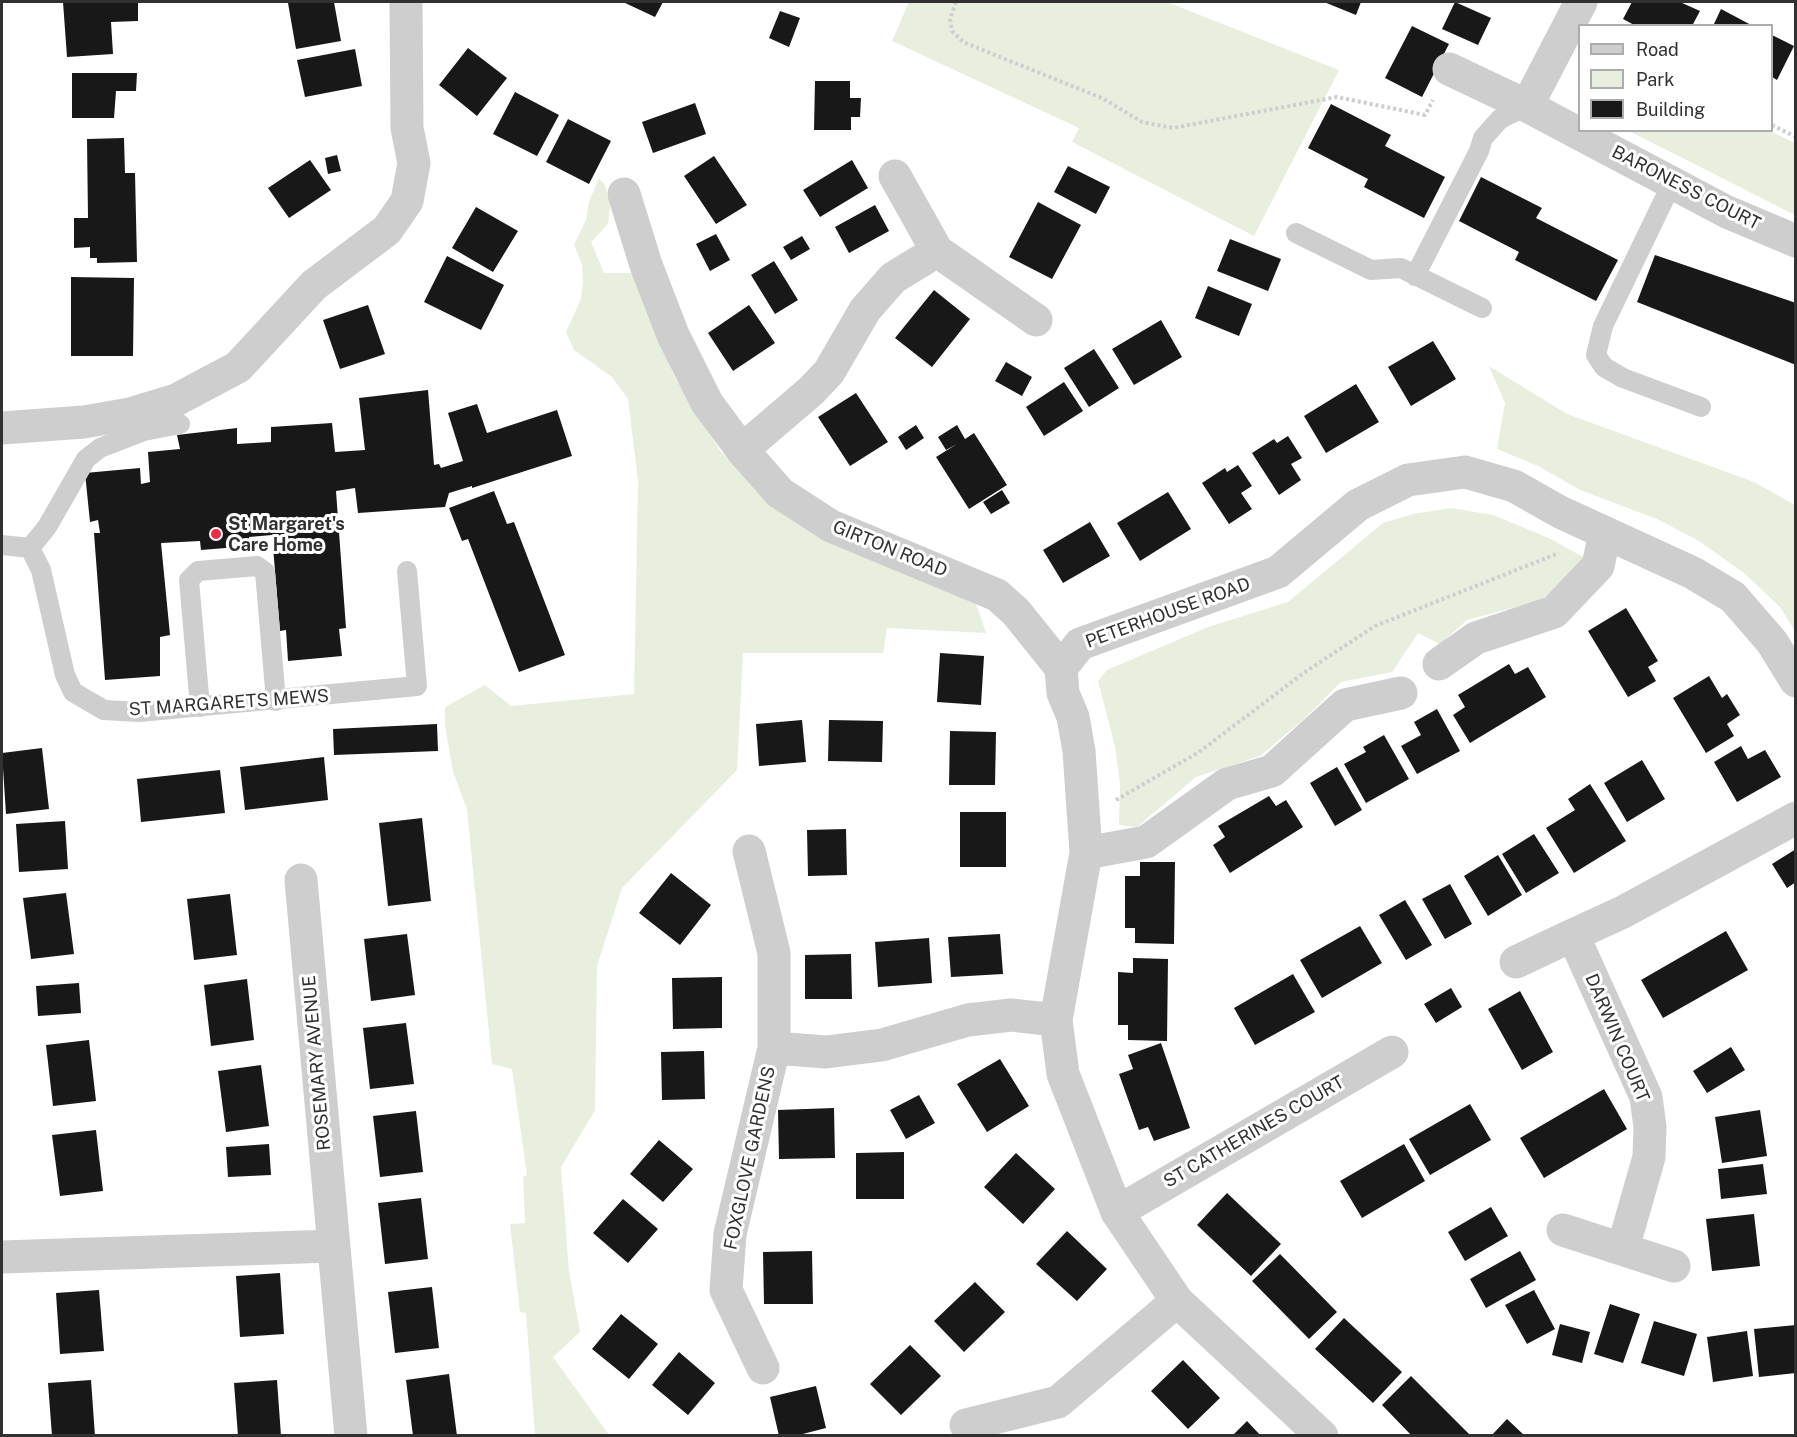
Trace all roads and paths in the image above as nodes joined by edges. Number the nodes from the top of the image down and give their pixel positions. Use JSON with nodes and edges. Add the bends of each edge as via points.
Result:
{"nodes":[{"id":1,"x":406,"y":2,"type":"edge"},
{"id":2,"x":956,"y":2,"type":"edge"},
{"id":3,"x":1581,"y":2,"type":"edge"},
{"id":4,"x":1449,"y":69,"type":"joint"},
{"id":5,"x":1527,"y":106,"type":"junction"},
{"id":6,"x":1773,"y":126,"type":"edge"},
{"id":7,"x":1796,"y":137,"type":"edge"},
{"id":8,"x":895,"y":176,"type":"dead end"},
{"id":9,"x":1673,"y":182,"type":"junction"},
{"id":10,"x":624,"y":194,"type":"dead end"},
{"id":11,"x":1296,"y":233,"type":"dead end"},
{"id":12,"x":1796,"y":241,"type":"edge"},
{"id":13,"x":937,"y":251,"type":"junction"},
{"id":14,"x":1415,"y":276,"type":"junction"},
{"id":15,"x":1482,"y":308,"type":"dead end"},
{"id":16,"x":1036,"y":320,"type":"dead end"},
{"id":17,"x":1701,"y":407,"type":"dead end"},
{"id":18,"x":180,"y":424,"type":"dead end"},
{"id":19,"x":2,"y":428,"type":"edge"},
{"id":20,"x":742,"y":450,"type":"junction"},
{"id":21,"x":1592,"y":527,"type":"junction"},
{"id":22,"x":2,"y":545,"type":"edge"},
{"id":23,"x":30,"y":548,"type":"junction"},
{"id":24,"x":407,"y":571,"type":"dead end"},
{"id":25,"x":1439,"y":664,"type":"dead end"},
{"id":26,"x":1061,"y":668,"type":"junction"},
{"id":27,"x":1796,"y":681,"type":"edge"},
{"id":28,"x":1401,"y":693,"type":"dead end"},
{"id":29,"x":276,"y":701,"type":"junction"},
{"id":30,"x":200,"y":707,"type":"junction"},
{"id":31,"x":1083,"y":807,"type":"junction"},
{"id":32,"x":1796,"y":818,"type":"edge"},
{"id":33,"x":749,"y":851,"type":"dead end"},
{"id":34,"x":1086,"y":853,"type":"junction"},
{"id":35,"x":301,"y":880,"type":"dead end"},
{"id":36,"x":1573,"y":935,"type":"junction"},
{"id":37,"x":1516,"y":962,"type":"dead end"},
{"id":38,"x":1056,"y":1020,"type":"junction"},
{"id":39,"x":774,"y":1048,"type":"junction"},
{"id":40,"x":1392,"y":1052,"type":"dead end"},
{"id":41,"x":1117,"y":1212,"type":"junction"},
{"id":42,"x":1563,"y":1230,"type":"dead end"},
{"id":43,"x":333,"y":1246,"type":"junction"},
{"id":44,"x":1623,"y":1248,"type":"junction"},
{"id":45,"x":2,"y":1257,"type":"edge"},
{"id":46,"x":1674,"y":1266,"type":"dead end"},
{"id":47,"x":1177,"y":1300,"type":"junction"},
{"id":48,"x":763,"y":1368,"type":"dead end"},
{"id":49,"x":966,"y":1425,"type":"dead end"},
{"id":50,"x":351,"y":1436,"type":"edge"},
{"id":51,"x":1322,"y":1436,"type":"edge"}],
"edges":[{"from":1,"to":19,"type":"street","via":[[407,128],[414,163],[407,201],[387,230],[314,285],[238,367],[176,400],[84,422]]},
{"from":2,"to":4,"type":"path","via":[[950,19],[952,31],[963,42],[1102,98],[1142,122],[1173,128],[1337,97],[1425,115]]},
{"from":3,"to":5,"type":"street"},
{"from":4,"to":5,"type":"street","name":"BARONESS COURT"},
{"from":5,"to":9,"type":"street","name":"BARONESS COURT"},
{"from":5,"to":14,"type":"lane","via":[[1500,119],[1483,138]]},
{"from":6,"to":7,"type":"path"},
{"from":8,"to":13,"type":"street"},
{"from":9,"to":12,"type":"street","name":"BARONESS COURT","via":[[1727,212]]},
{"from":9,"to":17,"type":"lane","via":[[1603,326],[1596,355],[1604,367],[1623,378]]},
{"from":10,"to":20,"type":"street","name":"GIRTON ROAD","via":[[673,335],[707,403]]},
{"from":11,"to":14,"type":"lane","via":[[1371,270],[1401,268]]},
{"from":13,"to":16,"type":"street"},
{"from":13,"to":20,"type":"street","via":[[893,278],[865,310],[829,372]]},
{"from":14,"to":15,"type":"lane"},
{"from":18,"to":23,"type":"lane","via":[[144,431],[100,448],[86,459],[47,528]]},
{"from":20,"to":26,"type":"street","name":"GIRTON ROAD","via":[[780,494],[831,526],[997,595],[1016,612]]},
{"from":21,"to":25,"type":"street","via":[[1598,566],[1554,612],[1476,638]]},
{"from":21,"to":26,"type":"street","name":"PETERHOUSE ROAD","via":[[1514,486],[1466,472],[1408,480],[1358,505],[1278,572],[1080,644]]},
{"from":21,"to":27,"type":"street","name":"PETERHOUSE ROAD","via":[[1693,573],[1733,597],[1772,642]]},
{"from":21,"to":31,"type":"path","via":[[1571,538],[1558,554],[1375,626],[1305,672],[1199,752],[1131,794]]},
{"from":22,"to":23,"type":"lane"},
{"from":23,"to":30,"type":"lane","name":"ST MARGARETS MEWS","via":[[40,570],[65,675],[73,692],[105,710],[139,712]]},
{"from":24,"to":29,"type":"lane","name":"ST MARGARETS MEWS","via":[[417,686]]},
{"from":26,"to":31,"type":"street","via":[[1079,751]]},
{"from":28,"to":34,"type":"street","via":[[1345,705],[1272,771],[1227,784],[1146,842]]},
{"from":29,"to":30,"type":"lane","name":"ST MARGARETS MEWS"},
{"from":29,"to":30,"type":"lane","via":[[265,572],[257,566],[198,571],[189,580]]},
{"from":31,"to":34,"type":"street"},
{"from":32,"to":36,"type":"street"},
{"from":33,"to":39,"type":"street","name":"FOXGLOVE GARDENS","via":[[774,953]]},
{"from":34,"to":38,"type":"street"},
{"from":35,"to":43,"type":"street","name":"ROSEMARY AVENUE"},
{"from":36,"to":37,"type":"street"},
{"from":36,"to":44,"type":"street","name":"DARWIN COURT","via":[[1646,1097],[1649,1157]]},
{"from":38,"to":39,"type":"street","name":"FOXGLOVE GARDENS","via":[[1011,1015],[968,1020],[882,1045],[826,1052]]},
{"from":38,"to":41,"type":"street","via":[[1063,1074]]},
{"from":39,"to":48,"type":"street","name":"FOXGLOVE GARDENS","via":[[730,1234],[726,1290]]},
{"from":40,"to":41,"type":"street","name":"ST CATHERINES COURT"},
{"from":41,"to":47,"type":"street"},
{"from":42,"to":44,"type":"street"},
{"from":43,"to":45,"type":"street"},
{"from":43,"to":50,"type":"street","name":"ROSEMARY AVENUE"},
{"from":44,"to":46,"type":"street"},
{"from":47,"to":49,"type":"street","via":[[1058,1402]]},
{"from":47,"to":51,"type":"street"}]}
